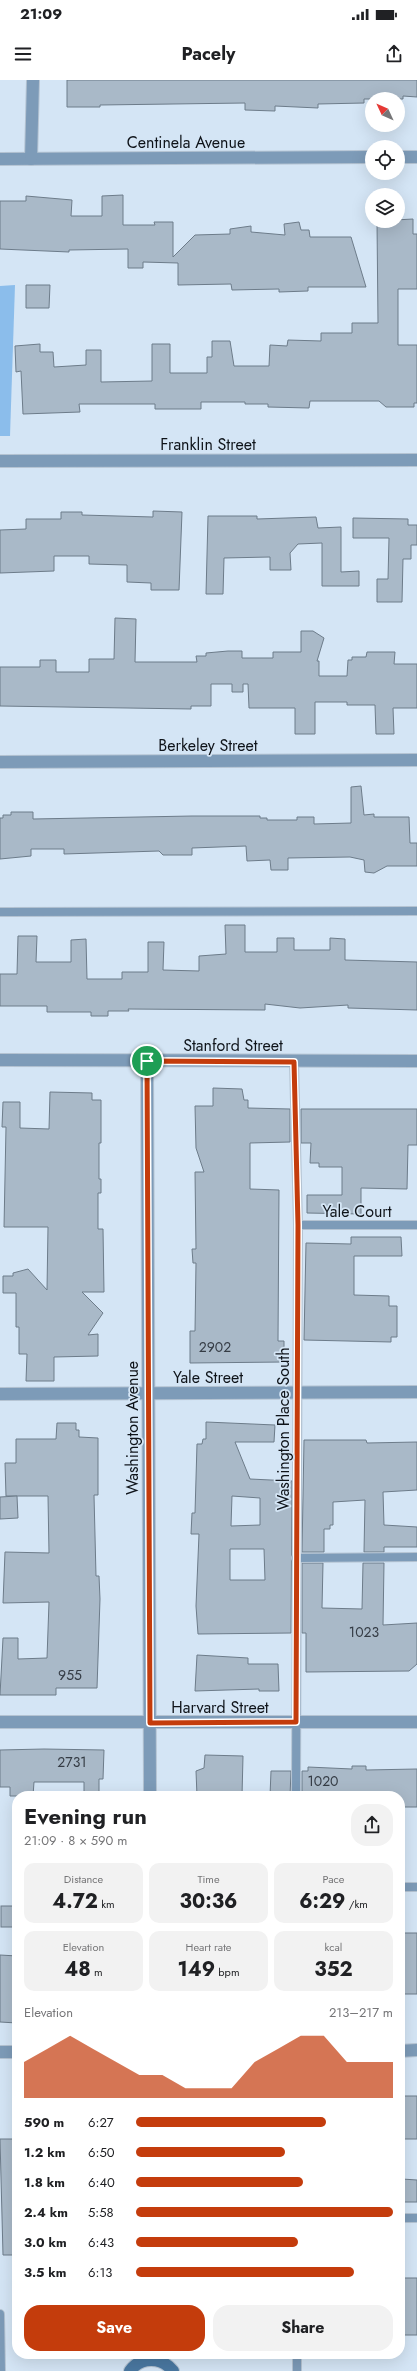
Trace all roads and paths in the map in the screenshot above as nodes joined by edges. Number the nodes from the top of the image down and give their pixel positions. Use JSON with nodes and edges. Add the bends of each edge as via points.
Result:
{"nodes":[{"id":1,"x":33,"y":80,"type":"edge"},
{"id":2,"x":365,"y":157,"type":"edge"},
{"id":3,"x":405,"y":157,"type":"edge"},
{"id":4,"x":417,"y":157,"type":"edge"},
{"id":5,"x":0,"y":159,"type":"edge"},
{"id":6,"x":31,"y":159,"type":"junction"},
{"id":7,"x":417,"y":460,"type":"edge"},
{"id":8,"x":0,"y":461,"type":"edge"},
{"id":9,"x":417,"y":760,"type":"edge"},
{"id":10,"x":0,"y":762,"type":"edge"},
{"id":11,"x":417,"y":911,"type":"edge"},
{"id":12,"x":0,"y":912,"type":"edge"},
{"id":13,"x":0,"y":1060,"type":"edge"},
{"id":14,"x":417,"y":1060,"type":"edge"},
{"id":15,"x":147,"y":1061,"type":"junction"},
{"id":16,"x":294,"y":1062,"type":"junction"},
{"id":17,"x":298,"y":1225,"type":"junction"},
{"id":18,"x":417,"y":1225,"type":"edge"},
{"id":19,"x":417,"y":1392,"type":"edge"},
{"id":20,"x":298,"y":1393,"type":"junction"},
{"id":21,"x":0,"y":1394,"type":"edge"},
{"id":22,"x":148,"y":1394,"type":"junction"},
{"id":23,"x":417,"y":1557,"type":"edge"},
{"id":24,"x":296,"y":1558,"type":"junction"},
{"id":25,"x":0,"y":1722,"type":"edge"},
{"id":26,"x":296,"y":1722,"type":"junction"},
{"id":27,"x":417,"y":1722,"type":"edge"},
{"id":28,"x":150,"y":1723,"type":"junction"},
{"id":29,"x":150,"y":1791,"type":"edge"},
{"id":30,"x":296,"y":1791,"type":"edge"},
{"id":31,"x":405,"y":1886,"type":"edge"},
{"id":32,"x":417,"y":1886,"type":"edge"},
{"id":33,"x":405,"y":2050,"type":"edge"},
{"id":34,"x":417,"y":2050,"type":"edge"},
{"id":35,"x":0,"y":2052,"type":"edge"},
{"id":36,"x":12,"y":2052,"type":"edge"},
{"id":37,"x":405,"y":2218,"type":"edge"},
{"id":38,"x":417,"y":2218,"type":"edge"},
{"id":39,"x":0,"y":2314,"type":"edge"},
{"id":40,"x":297,"y":2359,"type":"edge"},
{"id":41,"x":135,"y":2363,"type":"edge"},
{"id":42,"x":169,"y":2366,"type":"edge"},
{"id":43,"x":1,"y":2371,"type":"edge"},
{"id":44,"x":297,"y":2371,"type":"edge"}],
"edges":[{"from":1,"to":6,"type":"street"},
{"from":2,"to":6,"type":"street","name":"Centinela Avenue"},
{"from":3,"to":4,"type":"street"},
{"from":5,"to":6,"type":"street","name":"Centinela Avenue"},
{"from":7,"to":8,"type":"street","name":"Franklin Street"},
{"from":9,"to":10,"type":"street","name":"Berkeley Street"},
{"from":11,"to":12,"type":"lane"},
{"from":13,"to":15,"type":"street","name":"Stanford Street"},
{"from":14,"to":16,"type":"street","name":"Stanford Street"},
{"from":15,"to":16,"type":"street","name":"Stanford Street"},
{"from":15,"to":22,"type":"street","name":"Washington Avenue"},
{"from":16,"to":17,"type":"lane","name":"Washington Place South"},
{"from":17,"to":18,"type":"lane","name":"Yale Court"},
{"from":17,"to":20,"type":"lane","name":"Washington Place South"},
{"from":19,"to":20,"type":"street","name":"Yale Street"},
{"from":20,"to":22,"type":"street","name":"Yale Street"},
{"from":20,"to":24,"type":"lane","name":"Washington Place South"},
{"from":21,"to":22,"type":"street","name":"Yale Street"},
{"from":22,"to":28,"type":"street","name":"Washington Avenue"},
{"from":23,"to":24,"type":"lane"},
{"from":24,"to":26,"type":"lane","name":"Washington Place South"},
{"from":25,"to":28,"type":"street","name":"Harvard Street"},
{"from":26,"to":27,"type":"street","name":"Harvard Street"},
{"from":26,"to":28,"type":"street","name":"Harvard Street"},
{"from":26,"to":30,"type":"lane","name":"Washington Place South"},
{"from":28,"to":29,"type":"street","name":"Washington Avenue"},
{"from":31,"to":32,"type":"lane"},
{"from":33,"to":34,"type":"street"},
{"from":35,"to":36,"type":"street"},
{"from":37,"to":38,"type":"lane"},
{"from":39,"to":43,"type":"lane"},
{"from":40,"to":44,"type":"lane"},
{"from":41,"to":42,"type":"street","via":[[150,2360]]}]}
